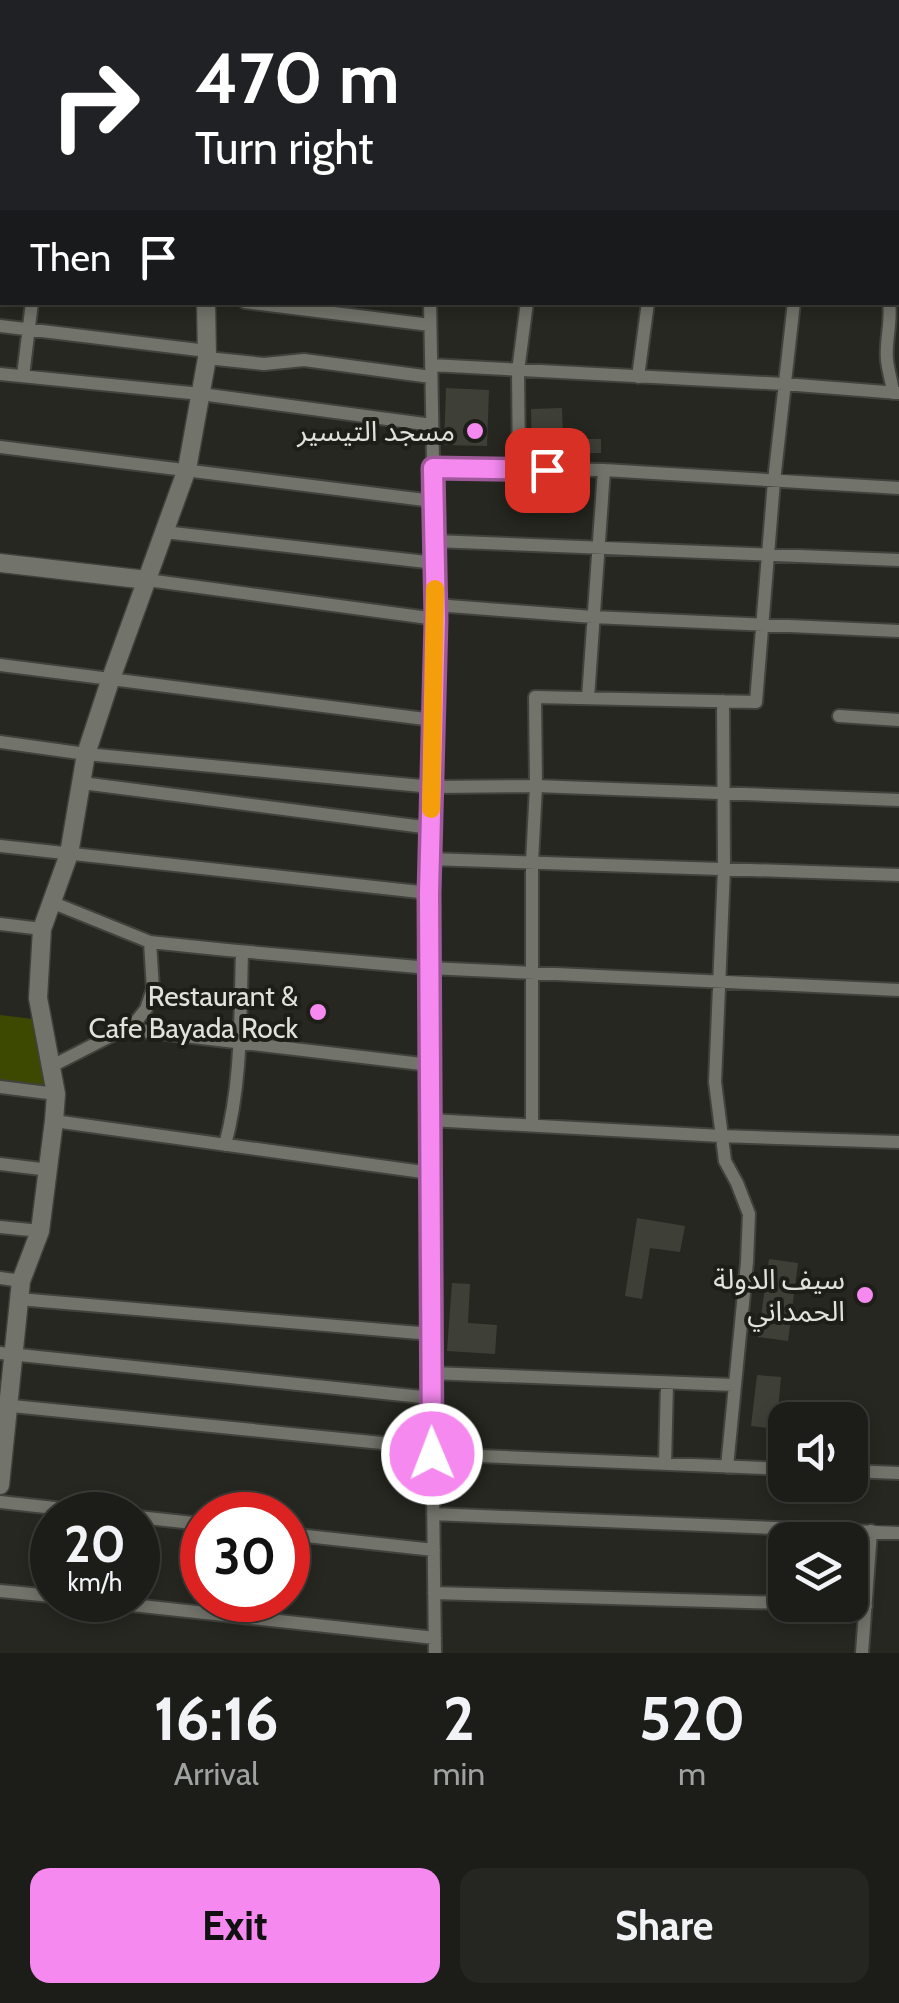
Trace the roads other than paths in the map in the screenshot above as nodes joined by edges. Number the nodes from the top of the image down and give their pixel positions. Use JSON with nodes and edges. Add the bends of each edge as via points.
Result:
{"nodes":[{"id":1,"x":32,"y":305,"type":"edge"},
{"id":2,"x":206,"y":305,"type":"edge"},
{"id":3,"x":270,"y":305,"type":"edge"},
{"id":4,"x":430,"y":305,"type":"edge"},
{"id":5,"x":527,"y":305,"type":"edge"},
{"id":6,"x":648,"y":305,"type":"edge"},
{"id":7,"x":794,"y":305,"type":"edge"},
{"id":8,"x":889,"y":305,"type":"edge"},
{"id":9,"x":430,"y":324,"type":"junction"},
{"id":10,"x":0,"y":326,"type":"edge"},
{"id":11,"x":28,"y":329,"type":"junction"},
{"id":12,"x":207,"y":355,"type":"junction"},
{"id":13,"x":518,"y":370,"type":"junction"},
{"id":14,"x":431,"y":371,"type":"junction"},
{"id":15,"x":0,"y":374,"type":"edge"},
{"id":16,"x":23,"y":376,"type":"junction"},
{"id":17,"x":638,"y":377,"type":"junction"},
{"id":18,"x":784,"y":384,"type":"junction"},
{"id":19,"x":896,"y":393,"type":"edge"},
{"id":20,"x":202,"y":394,"type":"junction"},
{"id":21,"x":432,"y":425,"type":"junction"},
{"id":22,"x":0,"y":447,"type":"edge"},
{"id":23,"x":433,"y":468,"type":"junction"},
{"id":24,"x":188,"y":469,"type":"junction"},
{"id":25,"x":519,"y":470,"type":"junction"},
{"id":26,"x":604,"y":470,"type":"junction"},
{"id":27,"x":774,"y":481,"type":"junction"},
{"id":28,"x":899,"y":488,"type":"edge"},
{"id":29,"x":434,"y":501,"type":"junction"},
{"id":30,"x":164,"y":532,"type":"junction"},
{"id":31,"x":434,"y":540,"type":"junction"},
{"id":32,"x":598,"y":546,"type":"junction"},
{"id":33,"x":768,"y":553,"type":"junction"},
{"id":34,"x":899,"y":560,"type":"edge"},
{"id":35,"x":435,"y":563,"type":"junction"},
{"id":36,"x":0,"y":564,"type":"edge"},
{"id":37,"x":146,"y":580,"type":"junction"},
{"id":38,"x":436,"y":612,"type":"junction"},
{"id":39,"x":593,"y":617,"type":"junction"},
{"id":40,"x":762,"y":624,"type":"junction"},
{"id":41,"x":899,"y":630,"type":"edge"},
{"id":42,"x":0,"y":666,"type":"edge"},
{"id":43,"x":110,"y":681,"type":"junction"},
{"id":44,"x":588,"y":698,"type":"junction"},
{"id":45,"x":723,"y":701,"type":"junction"},
{"id":46,"x":840,"y":716,"type":"dead end"},
{"id":47,"x":433,"y":720,"type":"junction"},
{"id":48,"x":899,"y":720,"type":"edge"},
{"id":49,"x":0,"y":742,"type":"edge"},
{"id":50,"x":86,"y":754,"type":"junction"},
{"id":51,"x":82,"y":784,"type":"junction"},
{"id":52,"x":536,"y":786,"type":"junction"},
{"id":53,"x":432,"y":787,"type":"junction"},
{"id":54,"x":724,"y":794,"type":"junction"},
{"id":55,"x":899,"y":800,"type":"edge"},
{"id":56,"x":430,"y":828,"type":"junction"},
{"id":57,"x":0,"y":846,"type":"edge"},
{"id":58,"x":69,"y":854,"type":"junction"},
{"id":59,"x":430,"y":859,"type":"junction"},
{"id":60,"x":532,"y":862,"type":"junction"},
{"id":61,"x":724,"y":868,"type":"junction"},
{"id":62,"x":899,"y":875,"type":"edge"},
{"id":63,"x":429,"y":893,"type":"junction"},
{"id":64,"x":51,"y":902,"type":"junction"},
{"id":65,"x":0,"y":924,"type":"edge"},
{"id":66,"x":42,"y":930,"type":"junction"},
{"id":67,"x":150,"y":942,"type":"junction"},
{"id":68,"x":242,"y":952,"type":"junction"},
{"id":69,"x":430,"y":968,"type":"junction"},
{"id":70,"x":533,"y":974,"type":"junction"},
{"id":71,"x":720,"y":983,"type":"junction"},
{"id":72,"x":899,"y":990,"type":"edge"},
{"id":73,"x":125,"y":1029,"type":"junction"},
{"id":74,"x":240,"y":1044,"type":"junction"},
{"id":75,"x":430,"y":1065,"type":"junction"},
{"id":76,"x":50,"y":1067,"type":"junction"},
{"id":77,"x":0,"y":1086,"type":"edge"},
{"id":78,"x":56,"y":1094,"type":"junction"},
{"id":79,"x":54,"y":1120,"type":"junction"},
{"id":80,"x":430,"y":1120,"type":"junction"},
{"id":81,"x":532,"y":1124,"type":"junction"},
{"id":82,"x":721,"y":1136,"type":"junction"},
{"id":83,"x":899,"y":1142,"type":"edge"},
{"id":84,"x":225,"y":1146,"type":"junction"},
{"id":85,"x":0,"y":1164,"type":"edge"},
{"id":86,"x":49,"y":1170,"type":"junction"},
{"id":87,"x":430,"y":1174,"type":"junction"},
{"id":88,"x":0,"y":1227,"type":"edge"},
{"id":89,"x":40,"y":1232,"type":"junction"},
{"id":90,"x":0,"y":1278,"type":"edge"},
{"id":91,"x":20,"y":1290,"type":"junction"},
{"id":92,"x":431,"y":1334,"type":"junction"},
{"id":93,"x":7,"y":1354,"type":"edge"},
{"id":94,"x":431,"y":1373,"type":"junction"},
{"id":95,"x":667,"y":1382,"type":"junction"},
{"id":96,"x":734,"y":1385,"type":"junction"},
{"id":97,"x":432,"y":1398,"type":"junction"},
{"id":98,"x":4,"y":1405,"type":"edge"},
{"id":99,"x":432,"y":1451,"type":"junction"},
{"id":100,"x":665,"y":1464,"type":"junction"},
{"id":101,"x":727,"y":1467,"type":"junction"},
{"id":102,"x":768,"y":1468,"type":"edge"},
{"id":103,"x":868,"y":1471,"type":"edge"},
{"id":104,"x":899,"y":1472,"type":"edge"},
{"id":105,"x":0,"y":1485,"type":"edge"},
{"id":106,"x":0,"y":1502,"type":"edge"},
{"id":107,"x":30,"y":1505,"type":"edge"},
{"id":108,"x":434,"y":1514,"type":"junction"},
{"id":109,"x":871,"y":1531,"type":"junction"},
{"id":110,"x":899,"y":1532,"type":"edge"},
{"id":111,"x":310,"y":1536,"type":"edge"},
{"id":112,"x":434,"y":1550,"type":"junction"},
{"id":113,"x":868,"y":1576,"type":"edge"},
{"id":114,"x":0,"y":1590,"type":"edge"},
{"id":115,"x":30,"y":1593,"type":"edge"},
{"id":116,"x":434,"y":1593,"type":"junction"},
{"id":117,"x":768,"y":1603,"type":"edge"},
{"id":118,"x":160,"y":1610,"type":"edge"},
{"id":119,"x":865,"y":1622,"type":"edge"},
{"id":120,"x":435,"y":1646,"type":"edge"},
{"id":121,"x":862,"y":1653,"type":"edge"}],
"edges":[{"from":1,"to":11,"type":"street"},
{"from":2,"to":12,"type":"main road"},
{"from":3,"to":9,"type":"street"},
{"from":4,"to":9,"type":"street"},
{"from":5,"to":13,"type":"street"},
{"from":6,"to":17,"type":"street"},
{"from":7,"to":18,"type":"street"},
{"from":8,"to":19,"type":"street","via":[[887,364]]},
{"from":9,"to":14,"type":"street"},
{"from":10,"to":11,"type":"street"},
{"from":11,"to":12,"type":"street"},
{"from":11,"to":16,"type":"street"},
{"from":12,"to":14,"type":"street"},
{"from":12,"to":20,"type":"main road"},
{"from":13,"to":14,"type":"street"},
{"from":13,"to":17,"type":"street"},
{"from":13,"to":25,"type":"street"},
{"from":14,"to":21,"type":"street"},
{"from":15,"to":16,"type":"street"},
{"from":16,"to":20,"type":"street"},
{"from":17,"to":18,"type":"street"},
{"from":18,"to":19,"type":"street"},
{"from":18,"to":27,"type":"street"},
{"from":20,"to":21,"type":"street"},
{"from":20,"to":24,"type":"main road"},
{"from":21,"to":23,"type":"street"},
{"from":22,"to":24,"type":"street"},
{"from":23,"to":25,"type":"street"},
{"from":23,"to":29,"type":"street"},
{"from":24,"to":29,"type":"street"},
{"from":24,"to":30,"type":"main road"},
{"from":25,"to":26,"type":"street"},
{"from":26,"to":27,"type":"street"},
{"from":26,"to":32,"type":"street"},
{"from":27,"to":28,"type":"street"},
{"from":27,"to":33,"type":"street"},
{"from":29,"to":31,"type":"street"},
{"from":30,"to":35,"type":"street"},
{"from":30,"to":37,"type":"main road"},
{"from":31,"to":32,"type":"street"},
{"from":31,"to":35,"type":"street"},
{"from":32,"to":33,"type":"street"},
{"from":32,"to":39,"type":"street"},
{"from":33,"to":34,"type":"street"},
{"from":33,"to":40,"type":"street"},
{"from":35,"to":38,"type":"street"},
{"from":36,"to":37,"type":"main road"},
{"from":37,"to":38,"type":"street"},
{"from":37,"to":43,"type":"main road"},
{"from":38,"to":39,"type":"street"},
{"from":38,"to":47,"type":"street"},
{"from":39,"to":40,"type":"street"},
{"from":39,"to":44,"type":"street"},
{"from":40,"to":41,"type":"street"},
{"from":40,"to":45,"type":"street","via":[[756,702]]},
{"from":42,"to":43,"type":"street"},
{"from":43,"to":47,"type":"street"},
{"from":43,"to":50,"type":"main road"},
{"from":44,"to":45,"type":"street"},
{"from":44,"to":52,"type":"street","via":[[536,697]]},
{"from":45,"to":54,"type":"street"},
{"from":46,"to":48,"type":"street"},
{"from":47,"to":53,"type":"street"},
{"from":49,"to":50,"type":"street"},
{"from":50,"to":51,"type":"main road"},
{"from":50,"to":53,"type":"street"},
{"from":51,"to":56,"type":"street"},
{"from":51,"to":58,"type":"main road"},
{"from":52,"to":53,"type":"street"},
{"from":52,"to":54,"type":"street"},
{"from":52,"to":60,"type":"street"},
{"from":53,"to":56,"type":"street"},
{"from":54,"to":55,"type":"street"},
{"from":54,"to":61,"type":"street"},
{"from":56,"to":59,"type":"street"},
{"from":57,"to":58,"type":"street"},
{"from":58,"to":63,"type":"street"},
{"from":58,"to":64,"type":"main road"},
{"from":59,"to":60,"type":"street"},
{"from":59,"to":63,"type":"street"},
{"from":60,"to":61,"type":"street"},
{"from":60,"to":70,"type":"street"},
{"from":61,"to":62,"type":"street"},
{"from":61,"to":71,"type":"street"},
{"from":63,"to":69,"type":"street"},
{"from":64,"to":66,"type":"main road"},
{"from":64,"to":67,"type":"street"},
{"from":65,"to":66,"type":"street"},
{"from":66,"to":76,"type":"main road","via":[[38,998]]},
{"from":67,"to":68,"type":"street"},
{"from":67,"to":73,"type":"street","via":[[153,990],[146,1009]]},
{"from":68,"to":69,"type":"street"},
{"from":68,"to":74,"type":"street"},
{"from":69,"to":70,"type":"street"},
{"from":69,"to":75,"type":"street"},
{"from":70,"to":71,"type":"street"},
{"from":70,"to":81,"type":"street"},
{"from":71,"to":72,"type":"street"},
{"from":71,"to":82,"type":"street"},
{"from":73,"to":74,"type":"street"},
{"from":73,"to":76,"type":"street"},
{"from":74,"to":75,"type":"street"},
{"from":74,"to":84,"type":"street"},
{"from":75,"to":80,"type":"street"},
{"from":76,"to":78,"type":"main road"},
{"from":77,"to":78,"type":"street"},
{"from":78,"to":79,"type":"main road"},
{"from":79,"to":84,"type":"street"},
{"from":79,"to":86,"type":"main road"},
{"from":80,"to":81,"type":"street"},
{"from":80,"to":87,"type":"street"},
{"from":81,"to":82,"type":"street"},
{"from":82,"to":83,"type":"street"},
{"from":82,"to":96,"type":"street","via":[[749,1214]]},
{"from":84,"to":87,"type":"street"},
{"from":85,"to":86,"type":"street"},
{"from":86,"to":89,"type":"main road"},
{"from":87,"to":92,"type":"street"},
{"from":88,"to":89,"type":"street"},
{"from":89,"to":91,"type":"main road"},
{"from":90,"to":91,"type":"street"},
{"from":91,"to":92,"type":"street"},
{"from":91,"to":93,"type":"main road"},
{"from":92,"to":94,"type":"street"},
{"from":93,"to":97,"type":"street"},
{"from":93,"to":98,"type":"main road"},
{"from":94,"to":95,"type":"street"},
{"from":94,"to":97,"type":"street"},
{"from":95,"to":96,"type":"street"},
{"from":95,"to":100,"type":"street"},
{"from":96,"to":101,"type":"street"},
{"from":97,"to":99,"type":"street"},
{"from":98,"to":99,"type":"street"},
{"from":98,"to":105,"type":"main road"},
{"from":99,"to":100,"type":"street"},
{"from":99,"to":108,"type":"street"},
{"from":100,"to":101,"type":"street"},
{"from":101,"to":102,"type":"street"},
{"from":103,"to":104,"type":"street"},
{"from":106,"to":107,"type":"street"},
{"from":108,"to":109,"type":"street"},
{"from":108,"to":112,"type":"street"},
{"from":109,"to":110,"type":"street"},
{"from":109,"to":113,"type":"street"},
{"from":111,"to":112,"type":"street"},
{"from":112,"to":116,"type":"street"},
{"from":114,"to":115,"type":"street"},
{"from":116,"to":117,"type":"street"},
{"from":116,"to":120,"type":"street"},
{"from":118,"to":120,"type":"street"},
{"from":119,"to":121,"type":"street"}]}
